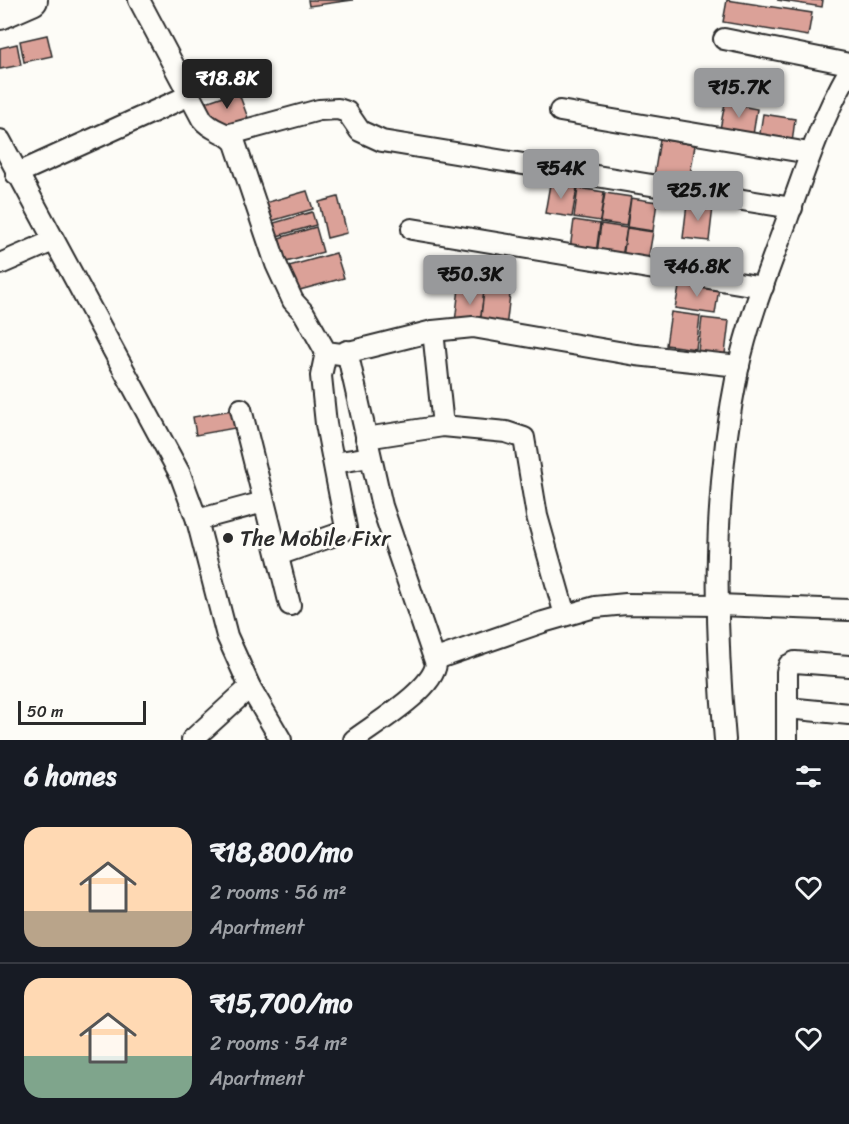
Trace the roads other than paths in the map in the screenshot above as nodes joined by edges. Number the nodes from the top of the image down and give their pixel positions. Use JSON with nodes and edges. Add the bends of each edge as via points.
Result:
{"nodes":[{"id":1,"x":32,"y":0,"type":"edge"},
{"id":2,"x":140,"y":0,"type":"edge"},
{"id":3,"x":0,"y":14,"type":"edge"},
{"id":4,"x":724,"y":39,"type":"dead end"},
{"id":5,"x":849,"y":64,"type":"edge"},
{"id":6,"x":849,"y":71,"type":"edge"},
{"id":7,"x":190,"y":95,"type":"junction"},
{"id":8,"x":560,"y":111,"type":"dead end"},
{"id":9,"x":227,"y":135,"type":"junction"},
{"id":10,"x":0,"y":140,"type":"edge"},
{"id":11,"x":809,"y":153,"type":"junction"},
{"id":12,"x":16,"y":174,"type":"junction"},
{"id":13,"x":792,"y":207,"type":"junction"},
{"id":14,"x":412,"y":229,"type":"dead end"},
{"id":15,"x":53,"y":241,"type":"junction"},
{"id":16,"x":0,"y":264,"type":"edge"},
{"id":17,"x":763,"y":287,"type":"junction"},
{"id":18,"x":433,"y":331,"type":"junction"},
{"id":19,"x":347,"y":351,"type":"junction"},
{"id":20,"x":326,"y":352,"type":"junction"},
{"id":21,"x":739,"y":366,"type":"junction"},
{"id":22,"x":241,"y":409,"type":"dead end"},
{"id":23,"x":443,"y":426,"type":"junction"},
{"id":24,"x":368,"y":447,"type":"junction"},
{"id":25,"x":334,"y":463,"type":"junction"},
{"id":26,"x":264,"y":502,"type":"junction"},
{"id":27,"x":197,"y":520,"type":"junction"},
{"id":28,"x":278,"y":555,"type":"junction"},
{"id":29,"x":718,"y":604,"type":"junction"},
{"id":30,"x":290,"y":606,"type":"dead end"},
{"id":31,"x":849,"y":610,"type":"edge"},
{"id":32,"x":565,"y":615,"type":"junction"},
{"id":33,"x":436,"y":659,"type":"junction"},
{"id":34,"x":849,"y":666,"type":"edge"},
{"id":35,"x":250,"y":687,"type":"junction"},
{"id":36,"x":787,"y":708,"type":"junction"},
{"id":37,"x":849,"y":714,"type":"edge"},
{"id":38,"x":192,"y":740,"type":"edge"},
{"id":39,"x":281,"y":740,"type":"edge"},
{"id":40,"x":354,"y":740,"type":"edge"},
{"id":41,"x":725,"y":740,"type":"edge"},
{"id":42,"x":787,"y":740,"type":"edge"}],
"edges":[{"from":1,"to":3,"type":"main road"},
{"from":2,"to":7,"type":"street"},
{"from":4,"to":5,"type":"street"},
{"from":6,"to":11,"type":"street","via":[[828,106]]},
{"from":7,"to":9,"type":"street","via":[[206,124]]},
{"from":7,"to":12,"type":"street"},
{"from":8,"to":11,"type":"street"},
{"from":9,"to":13,"type":"street","via":[[319,110],[338,109],[347,112],[366,135],[389,143]]},
{"from":9,"to":20,"type":"street","via":[[235,143],[285,284]]},
{"from":10,"to":12,"type":"street"},
{"from":11,"to":13,"type":"street"},
{"from":12,"to":15,"type":"street"},
{"from":13,"to":17,"type":"street"},
{"from":14,"to":17,"type":"street"},
{"from":15,"to":16,"type":"street"},
{"from":15,"to":27,"type":"street","via":[[161,436]]},
{"from":17,"to":21,"type":"street"},
{"from":18,"to":19,"type":"street"},
{"from":18,"to":21,"type":"street","via":[[474,327],[636,355]]},
{"from":18,"to":23,"type":"street"},
{"from":19,"to":20,"type":"street"},
{"from":19,"to":24,"type":"street"},
{"from":20,"to":25,"type":"street","via":[[321,376]]},
{"from":21,"to":29,"type":"street","via":[[719,489]]},
{"from":22,"to":26,"type":"street"},
{"from":23,"to":24,"type":"street"},
{"from":23,"to":32,"type":"street","via":[[506,432],[524,438],[537,516]]},
{"from":24,"to":25,"type":"street"},
{"from":24,"to":33,"type":"street","via":[[389,531]]},
{"from":25,"to":28,"type":"street","via":[[346,528]]},
{"from":26,"to":27,"type":"street"},
{"from":26,"to":28,"type":"street"},
{"from":27,"to":35,"type":"street","via":[[227,636]]},
{"from":28,"to":30,"type":"street"},
{"from":29,"to":31,"type":"street"},
{"from":29,"to":32,"type":"street","via":[[626,604]]},
{"from":29,"to":41,"type":"street"},
{"from":32,"to":33,"type":"street"},
{"from":33,"to":40,"type":"street","via":[[433,675],[419,690]]},
{"from":34,"to":36,"type":"street","via":[[795,662],[789,665]]},
{"from":35,"to":38,"type":"street"},
{"from":35,"to":39,"type":"street"},
{"from":36,"to":37,"type":"street"},
{"from":36,"to":42,"type":"street"}]}
